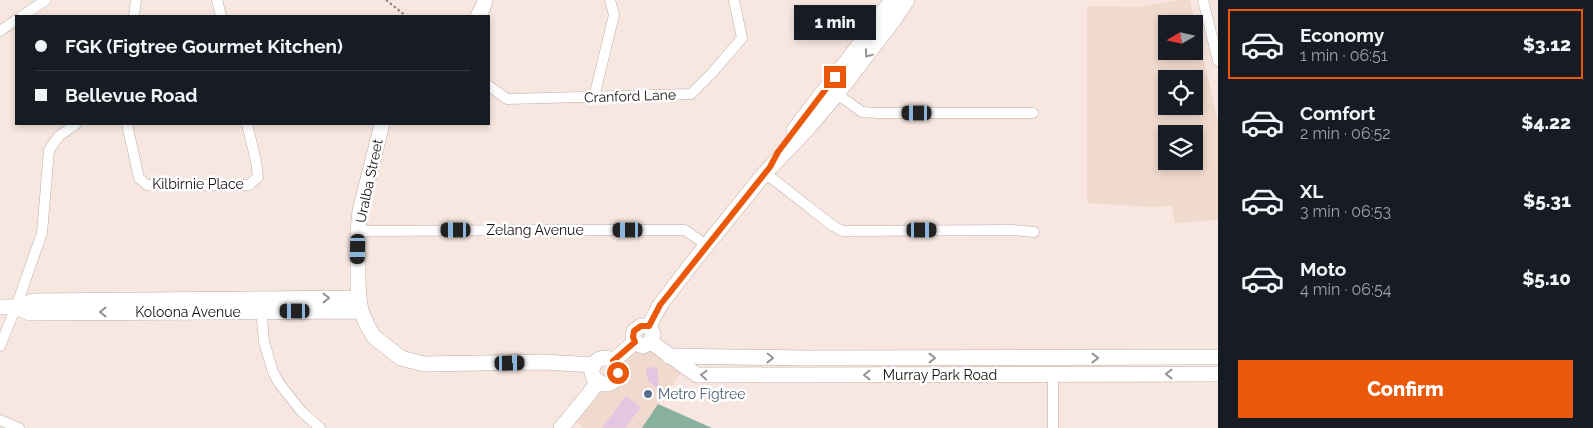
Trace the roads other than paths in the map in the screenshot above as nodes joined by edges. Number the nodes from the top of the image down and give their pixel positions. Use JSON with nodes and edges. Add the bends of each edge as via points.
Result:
{"nodes":[{"id":1,"x":46,"y":0,"type":"edge"},
{"id":2,"x":136,"y":0,"type":"edge"},
{"id":3,"x":217,"y":0,"type":"edge"},
{"id":4,"x":485,"y":0,"type":"edge"},
{"id":5,"x":610,"y":0,"type":"edge"},
{"id":6,"x":734,"y":0,"type":"edge"},
{"id":7,"x":892,"y":0,"type":"edge"},
{"id":8,"x":907,"y":0,"type":"edge"},
{"id":9,"x":1203,"y":0,"type":"edge"},
{"id":10,"x":24,"y":15,"type":"edge"},
{"id":11,"x":134,"y":15,"type":"edge"},
{"id":12,"x":221,"y":15,"type":"edge"},
{"id":13,"x":479,"y":15,"type":"edge"},
{"id":14,"x":15,"y":21,"type":"edge"},
{"id":15,"x":0,"y":31,"type":"edge"},
{"id":16,"x":1218,"y":61,"type":"edge"},
{"id":17,"x":490,"y":87,"type":"edge"},
{"id":18,"x":837,"y":94,"type":"junction"},
{"id":19,"x":594,"y":97,"type":"junction"},
{"id":20,"x":1033,"y":113,"type":"dead end"},
{"id":21,"x":75,"y":125,"type":"edge"},
{"id":22,"x":127,"y":125,"type":"edge"},
{"id":23,"x":247,"y":125,"type":"edge"},
{"id":24,"x":382,"y":125,"type":"edge"},
{"id":25,"x":768,"y":170,"type":"junction"},
{"id":26,"x":358,"y":232,"type":"junction"},
{"id":27,"x":1034,"y":232,"type":"dead end"},
{"id":28,"x":706,"y":245,"type":"junction"},
{"id":29,"x":261,"y":305,"type":"junction"},
{"id":30,"x":360,"y":305,"type":"junction"},
{"id":31,"x":0,"y":307,"type":"edge"},
{"id":32,"x":16,"y":307,"type":"junction"},
{"id":33,"x":649,"y":326,"type":"junction"},
{"id":34,"x":635,"y":342,"type":"junction"},
{"id":35,"x":651,"y":342,"type":"junction"},
{"id":36,"x":0,"y":346,"type":"edge"},
{"id":37,"x":669,"y":356,"type":"junction"},
{"id":38,"x":806,"y":358,"type":"junction"},
{"id":39,"x":1218,"y":358,"type":"edge"},
{"id":40,"x":613,"y":361,"type":"junction"},
{"id":41,"x":594,"y":365,"type":"junction"},
{"id":42,"x":1218,"y":374,"type":"edge"},
{"id":43,"x":805,"y":375,"type":"junction"},
{"id":44,"x":1053,"y":375,"type":"junction"},
{"id":45,"x":598,"y":381,"type":"junction"},
{"id":46,"x":0,"y":420,"type":"edge"},
{"id":47,"x":19,"y":428,"type":"edge"},
{"id":48,"x":320,"y":428,"type":"edge"},
{"id":49,"x":561,"y":428,"type":"edge"},
{"id":50,"x":1053,"y":428,"type":"edge"}],
"edges":[{"from":1,"to":10,"type":"street"},
{"from":2,"to":11,"type":"street"},
{"from":3,"to":12,"type":"street"},
{"from":4,"to":13,"type":"street"},
{"from":5,"to":19,"type":"street","via":[[614,15]]},
{"from":6,"to":19,"type":"street","name":"Cranford Lane","via":[[742,38],[690,94]]},
{"from":7,"to":25,"type":"street","via":[[778,152]]},
{"from":8,"to":18,"type":"street","one_way":true},
{"from":9,"to":16,"type":"street"},
{"from":14,"to":15,"type":"street"},
{"from":17,"to":19,"type":"street","name":"Cranford Lane","via":[[506,100]]},
{"from":18,"to":20,"type":"street","via":[[862,112],[878,114]]},
{"from":18,"to":25,"type":"street"},
{"from":21,"to":32,"type":"street","via":[[59,136],[49,150],[42,233]]},
{"from":22,"to":23,"type":"street","name":"Kilbirnie Place","via":[[139,178],[148,185],[249,185],[258,177]]},
{"from":24,"to":26,"type":"street","name":"Uralba Street","via":[[360,211]]},
{"from":25,"to":27,"type":"street","via":[[832,226],[843,231]]},
{"from":25,"to":28,"type":"street"},
{"from":26,"to":28,"type":"street","name":"Zelang Avenue","via":[[685,230]]},
{"from":26,"to":30,"type":"street","name":"Uralba Street"},
{"from":28,"to":33,"type":"street","via":[[660,305]]},
{"from":29,"to":30,"type":"street","name":"Koloona Avenue"},
{"from":29,"to":32,"type":"street","name":"Koloona Avenue","via":[[129,306],[30,313]]},
{"from":29,"to":48,"type":"street","via":[[264,342],[278,383]]},
{"from":30,"to":41,"type":"street","name":"Uralba Street","via":[[374,337],[401,358],[424,364],[544,362]]},
{"from":31,"to":32,"type":"street","name":"Koloona Avenue"},
{"from":32,"to":36,"type":"street"},
{"from":33,"to":34,"type":"street","via":[[641,326],[634,331]]},
{"from":33,"to":35,"type":"street","via":[[653,334]]},
{"from":34,"to":35,"type":"street","via":[[643,346]]},
{"from":34,"to":40,"type":"street"},
{"from":35,"to":37,"type":"street","name":"Murray Park Road"},
{"from":37,"to":38,"type":"street","name":"Murray Park Road","one_way":true},
{"from":43,"to":37,"type":"street","name":"Murray Park Road","one_way":true,"via":[[697,375]]},
{"from":38,"to":39,"type":"street","name":"Murray Park Road","one_way":true},
{"from":38,"to":43,"type":"street"},
{"from":40,"to":41,"type":"street","via":[[605,358]]},
{"from":40,"to":45,"type":"street","via":[[618,368],[617,377],[606,384]]},
{"from":41,"to":45,"type":"street","via":[[593,374]]},
{"from":42,"to":44,"type":"street","name":"Murray Park Road","one_way":true},
{"from":44,"to":43,"type":"street","name":"Murray Park Road","one_way":true},
{"from":44,"to":50,"type":"street"},
{"from":45,"to":49,"type":"street"},
{"from":46,"to":47,"type":"street"}]}
